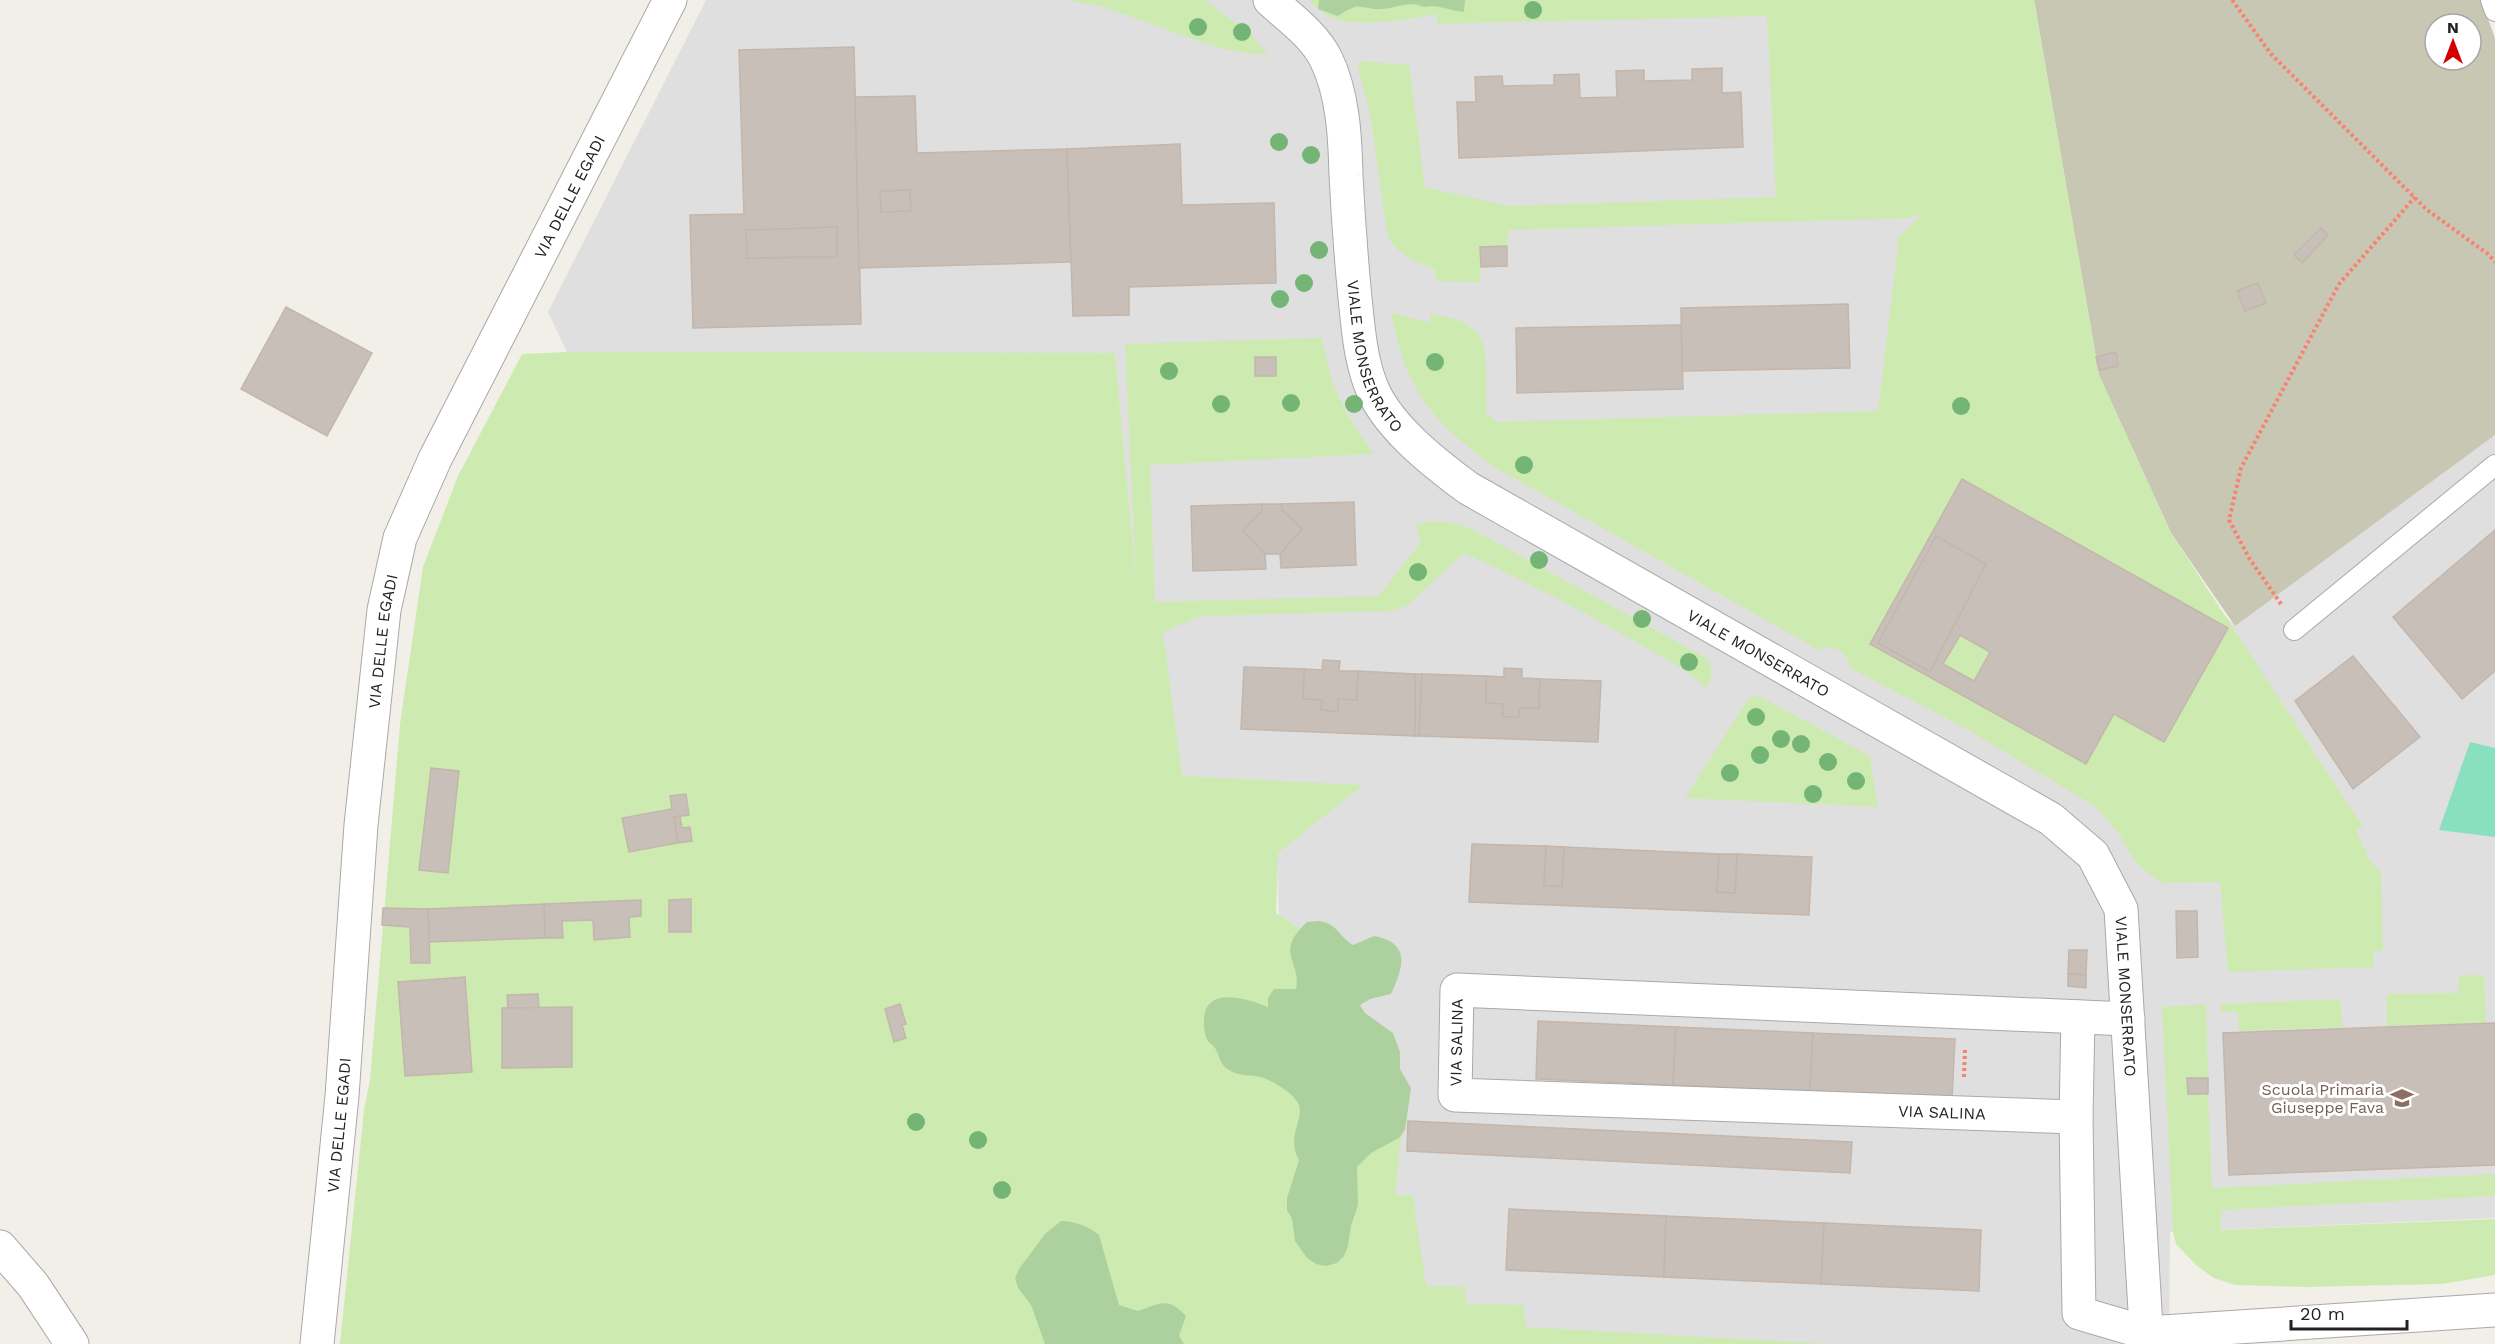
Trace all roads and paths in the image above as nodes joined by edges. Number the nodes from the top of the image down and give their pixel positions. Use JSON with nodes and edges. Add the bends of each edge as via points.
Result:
{"nodes":[{"id":1,"x":670,"y":0,"type":"edge"},
{"id":2,"x":1270,"y":0,"type":"edge"},
{"id":3,"x":2232,"y":0,"type":"edge"},
{"id":4,"x":2491,"y":0,"type":"edge"},
{"id":5,"x":2495,"y":10,"type":"edge"},
{"id":6,"x":2415,"y":197,"type":"junction"},
{"id":7,"x":2495,"y":262,"type":"edge"},
{"id":8,"x":2495,"y":465,"type":"edge"},
{"id":9,"x":2297,"y":628,"type":"joint"},
{"id":10,"x":1966,"y":1012,"type":"junction"},
{"id":11,"x":2078,"y":1017,"type":"junction"},
{"id":12,"x":2128,"y":1019,"type":"junction"},
{"id":13,"x":1963,"y":1113,"type":"junction"},
{"id":14,"x":2076,"y":1117,"type":"junction"},
{"id":15,"x":0,"y":1247,"type":"edge"},
{"id":16,"x":2495,"y":1310,"type":"edge"},
{"id":17,"x":2147,"y":1339,"type":"edge"},
{"id":18,"x":72,"y":1344,"type":"edge"},
{"id":19,"x":317,"y":1344,"type":"edge"}],
"edges":[{"from":1,"to":19,"type":"street","name":"VIA DELLE EGADI","via":[[435,459],[400,538],[384,610],[361,825],[342,1096]]},
{"from":2,"to":12,"type":"street","name":"VIALE MONSERRATO","via":[[1314,40],[1336,85],[1345,140],[1359,334],[1370,384],[1392,420],[1433,463],[1468,488],[2051,819],[2092,855],[2121,909]]},
{"from":3,"to":6,"type":"path","via":[[2271,54]]},
{"from":4,"to":5,"type":"lane"},
{"from":6,"to":7,"type":"path"},
{"from":6,"to":9,"type":"path","via":[[2339,284],[2241,468],[2229,520],[2249,558]]},
{"from":8,"to":9,"type":"lane"},
{"from":10,"to":11,"type":"street","name":"VIA SALINA"},
{"from":10,"to":13,"type":"path"},
{"from":10,"to":13,"type":"street","name":"VIA SALINA","via":[[1457,990],[1455,1095]]},
{"from":11,"to":12,"type":"street","name":"VIA SALINA"},
{"from":11,"to":14,"type":"street"},
{"from":12,"to":17,"type":"street","name":"VIALE MONSERRATO"},
{"from":13,"to":14,"type":"street","name":"VIA SALINA"},
{"from":14,"to":17,"type":"street","via":[[2079,1313]]},
{"from":15,"to":18,"type":"street","via":[[33,1285]]},
{"from":16,"to":17,"type":"street"}]}
